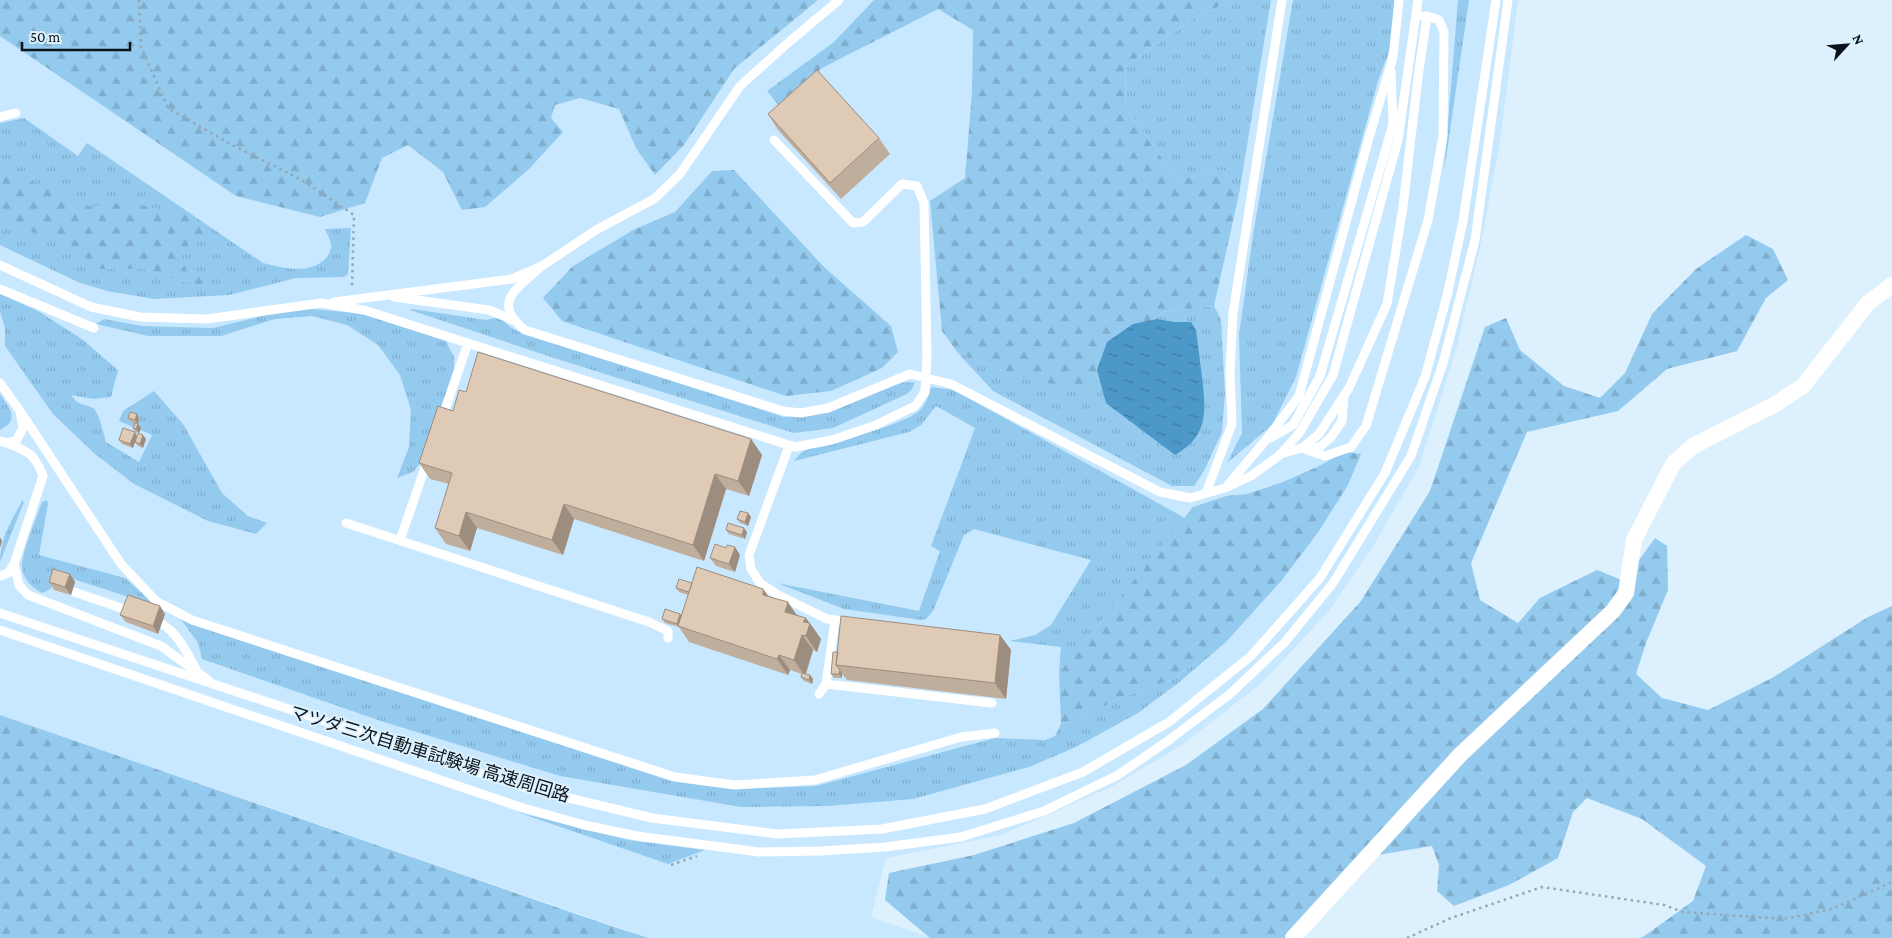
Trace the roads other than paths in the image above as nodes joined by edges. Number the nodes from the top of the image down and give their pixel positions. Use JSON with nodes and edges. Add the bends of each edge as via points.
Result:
{"nodes":[{"id":1,"x":839,"y":0,"type":"edge"},
{"id":2,"x":1282,"y":0,"type":"edge"},
{"id":3,"x":1399,"y":0,"type":"edge"},
{"id":4,"x":1418,"y":0,"type":"edge"},
{"id":5,"x":1496,"y":0,"type":"edge"},
{"id":6,"x":1508,"y":0,"type":"edge"},
{"id":7,"x":1416,"y":15,"type":"junction"},
{"id":8,"x":1428,"y":16,"type":"junction"},
{"id":9,"x":1391,"y":64,"type":"junction"},
{"id":10,"x":16,"y":113,"type":"dead end"},
{"id":11,"x":0,"y":117,"type":"edge"},
{"id":12,"x":774,"y":140,"type":"dead end"},
{"id":13,"x":0,"y":265,"type":"edge"},
{"id":14,"x":542,"y":266,"type":"junction"},
{"id":15,"x":1892,"y":285,"type":"edge"},
{"id":16,"x":0,"y":289,"type":"edge"},
{"id":17,"x":381,"y":296,"type":"junction"},
{"id":18,"x":321,"y":303,"type":"junction"},
{"id":19,"x":513,"y":320,"type":"junction"},
{"id":20,"x":94,"y":328,"type":"dead end"},
{"id":21,"x":468,"y":343,"type":"junction"},
{"id":22,"x":0,"y":383,"type":"edge"},
{"id":23,"x":20,"y":411,"type":"junction"},
{"id":24,"x":440,"y":424,"type":"edge"},
{"id":25,"x":1266,"y":440,"type":"junction"},
{"id":26,"x":4,"y":442,"type":"edge"},
{"id":27,"x":789,"y":446,"type":"junction"},
{"id":28,"x":1302,"y":448,"type":"junction"},
{"id":29,"x":431,"y":451,"type":"edge"},
{"id":30,"x":1280,"y":454,"type":"junction"},
{"id":31,"x":1225,"y":488,"type":"junction"},
{"id":32,"x":1206,"y":493,"type":"junction"},
{"id":33,"x":346,"y":523,"type":"dead end"},
{"id":34,"x":400,"y":540,"type":"junction"},
{"id":35,"x":14,"y":564,"type":"junction"},
{"id":36,"x":0,"y":576,"type":"edge"},
{"id":37,"x":74,"y":592,"type":"dead end"},
{"id":38,"x":0,"y":613,"type":"edge"},
{"id":39,"x":835,"y":620,"type":"junction"},
{"id":40,"x":865,"y":624,"type":"edge"},
{"id":41,"x":0,"y":630,"type":"edge"},
{"id":42,"x":668,"y":638,"type":"dead end"},
{"id":43,"x":199,"y":674,"type":"junction"},
{"id":44,"x":826,"y":684,"type":"junction"},
{"id":45,"x":216,"y":686,"type":"junction"},
{"id":46,"x":819,"y":694,"type":"dead end"},
{"id":47,"x":992,"y":703,"type":"dead end"},
{"id":48,"x":995,"y":734,"type":"dead end"},
{"id":49,"x":1293,"y":938,"type":"edge"}],
"edges":[{"from":1,"to":14,"type":"lane","via":[[740,86],[680,174],[654,199],[596,230]]},
{"from":2,"to":32,"type":"lane","via":[[1233,313],[1232,424]]},
{"from":3,"to":9,"type":"lane"},
{"from":4,"to":7,"type":"lane"},
{"from":5,"to":45,"type":"lane","name":"マツダ三次自動車試験場 高速周回路","via":[[1463,221],[1447,296],[1426,377],[1385,473],[1320,578],[1250,656],[1169,722],[1082,772],[976,810],[882,830],[778,834],[652,818],[523,787]]},
{"from":6,"to":41,"type":"lane","via":[[1475,240],[1443,364],[1410,456],[1334,582],[1285,642],[1230,694],[1169,740],[1118,775],[1044,811],[961,837],[822,851],[758,852],[637,836],[520,807]]},
{"from":7,"to":8,"type":"lane"},
{"from":7,"to":30,"type":"lane","via":[[1398,140],[1332,375],[1300,432]]},
{"from":8,"to":28,"type":"lane","via":[[1387,304],[1344,395],[1319,434]]},
{"from":8,"to":28,"type":"lane","via":[[1439,20],[1444,32],[1443,136],[1426,229],[1366,426],[1351,447],[1325,456]]},
{"from":9,"to":25,"type":"lane","via":[[1299,396]]},
{"from":9,"to":25,"type":"lane","via":[[1393,124],[1320,376],[1293,425]]},
{"from":10,"to":11,"type":"lane"},
{"from":12,"to":27,"type":"lane","via":[[854,223],[863,222],[902,184],[917,186],[924,203],[925,392],[915,406],[876,425],[832,440]]},
{"from":13,"to":18,"type":"lane","via":[[91,307],[140,317],[207,319]]},
{"from":14,"to":17,"type":"lane","via":[[512,279]]},
{"from":14,"to":19,"type":"lane","via":[[511,295],[508,309]]},
{"from":15,"to":49,"type":"street","via":[[1868,303],[1803,386],[1774,406],[1693,446],[1673,464],[1634,540],[1626,593],[1613,611],[1460,755]]},
{"from":16,"to":20,"type":"lane"},
{"from":17,"to":18,"type":"lane"},
{"from":17,"to":19,"type":"lane","via":[[489,310]]},
{"from":18,"to":21,"type":"lane","via":[[364,310]]},
{"from":19,"to":32,"type":"lane","via":[[525,330],[783,411],[801,413],[828,408],[910,374],[951,384],[1160,492],[1190,498]]},
{"from":21,"to":24,"type":"lane"},
{"from":21,"to":27,"type":"lane"},
{"from":22,"to":23,"type":"lane"},
{"from":23,"to":26,"type":"lane","via":[[22,428],[16,441]]},
{"from":23,"to":48,"type":"lane","via":[[121,564],[156,601],[192,620],[684,778],[734,785],[815,780],[961,737]]},
{"from":25,"to":31,"type":"lane"},
{"from":26,"to":35,"type":"lane","via":[[30,452],[43,476]]},
{"from":27,"to":39,"type":"lane","via":[[748,555],[751,569],[760,584],[778,595]]},
{"from":28,"to":30,"type":"lane"},
{"from":29,"to":34,"type":"lane"},
{"from":30,"to":31,"type":"lane","via":[[1251,476]]},
{"from":31,"to":32,"type":"lane"},
{"from":33,"to":34,"type":"lane"},
{"from":34,"to":42,"type":"lane","via":[[648,622],[668,631]]},
{"from":35,"to":36,"type":"lane","via":[[8,573]]},
{"from":35,"to":43,"type":"lane","via":[[18,585],[28,595],[160,646]]},
{"from":37,"to":43,"type":"lane","via":[[163,622],[178,638]]},
{"from":38,"to":45,"type":"lane","name":"マツダ三次自動車試験場 高速周回路"},
{"from":39,"to":40,"type":"lane"},
{"from":39,"to":44,"type":"lane"},
{"from":43,"to":45,"type":"lane"},
{"from":44,"to":46,"type":"lane"},
{"from":44,"to":47,"type":"lane"}]}
